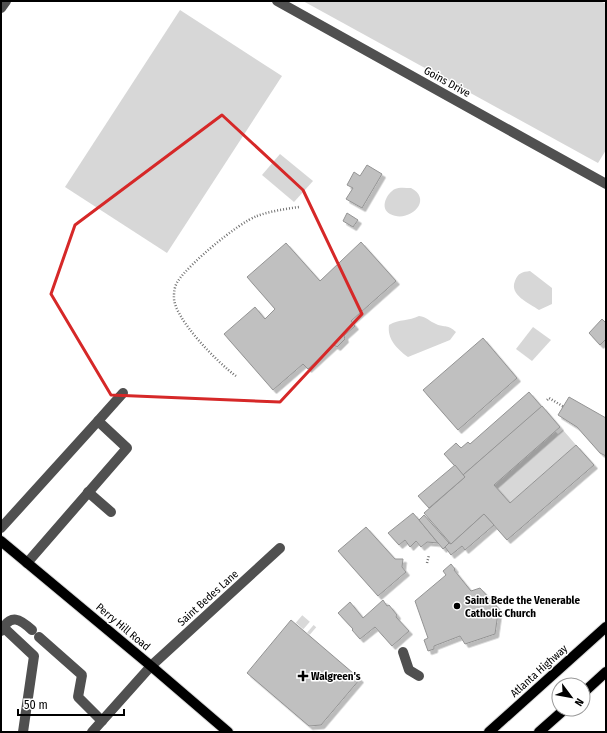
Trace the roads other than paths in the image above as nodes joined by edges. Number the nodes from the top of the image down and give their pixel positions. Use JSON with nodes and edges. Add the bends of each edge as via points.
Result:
{"nodes":[{"id":1,"x":6,"y":1,"type":"edge"},
{"id":2,"x":277,"y":1,"type":"edge"},
{"id":3,"x":1,"y":8,"type":"edge"},
{"id":4,"x":606,"y":184,"type":"edge"},
{"id":5,"x":124,"y":393,"type":"dead end"},
{"id":6,"x":98,"y":421,"type":"junction"},
{"id":7,"x":88,"y":492,"type":"junction"},
{"id":8,"x":111,"y":512,"type":"dead end"},
{"id":9,"x":1,"y":528,"type":"edge"},
{"id":10,"x":1,"y":541,"type":"edge"},
{"id":11,"x":280,"y":548,"type":"dead end"},
{"id":12,"x":27,"y":563,"type":"junction"},
{"id":13,"x":606,"y":627,"type":"edge"},
{"id":14,"x":2,"y":629,"type":"edge"},
{"id":15,"x":403,"y":652,"type":"dead end"},
{"id":16,"x":151,"y":666,"type":"junction"},
{"id":17,"x":606,"y":672,"type":"edge"},
{"id":18,"x":419,"y":676,"type":"dead end"},
{"id":19,"x":591,"y":685,"type":"edge"},
{"id":20,"x":555,"y":717,"type":"edge"},
{"id":21,"x":102,"y":721,"type":"junction"},
{"id":22,"x":23,"y":732,"type":"edge"},
{"id":23,"x":92,"y":732,"type":"edge"},
{"id":24,"x":228,"y":732,"type":"edge"},
{"id":25,"x":490,"y":732,"type":"edge"},
{"id":26,"x":539,"y":732,"type":"edge"}],
"edges":[{"from":1,"to":3,"type":"street"},
{"from":2,"to":4,"type":"street","name":"Goins Drive"},
{"from":5,"to":6,"type":"street"},
{"from":6,"to":7,"type":"street","via":[[127,448]]},
{"from":6,"to":9,"type":"street"},
{"from":7,"to":8,"type":"street"},
{"from":7,"to":12,"type":"street"},
{"from":10,"to":12,"type":"main road","name":"Perry Hill Road"},
{"from":11,"to":16,"type":"street","name":"Saint Bedes Lane"},
{"from":12,"to":16,"type":"main road","name":"Perry Hill Road"},
{"from":13,"to":25,"type":"main road","name":"Atlanta Highway"},
{"from":14,"to":21,"type":"street","via":[[10,620],[21,620],[82,675],[78,697]]},
{"from":14,"to":22,"type":"street","via":[[34,656]]},
{"from":15,"to":18,"type":"street","via":[[409,670]]},
{"from":16,"to":21,"type":"street","name":"Saint Bedes Lane"},
{"from":16,"to":24,"type":"main road","name":"Perry Hill Road"},
{"from":17,"to":19,"type":"main road"},
{"from":20,"to":26,"type":"main road"},
{"from":21,"to":23,"type":"street","name":"Saint Bedes Lane"}]}
